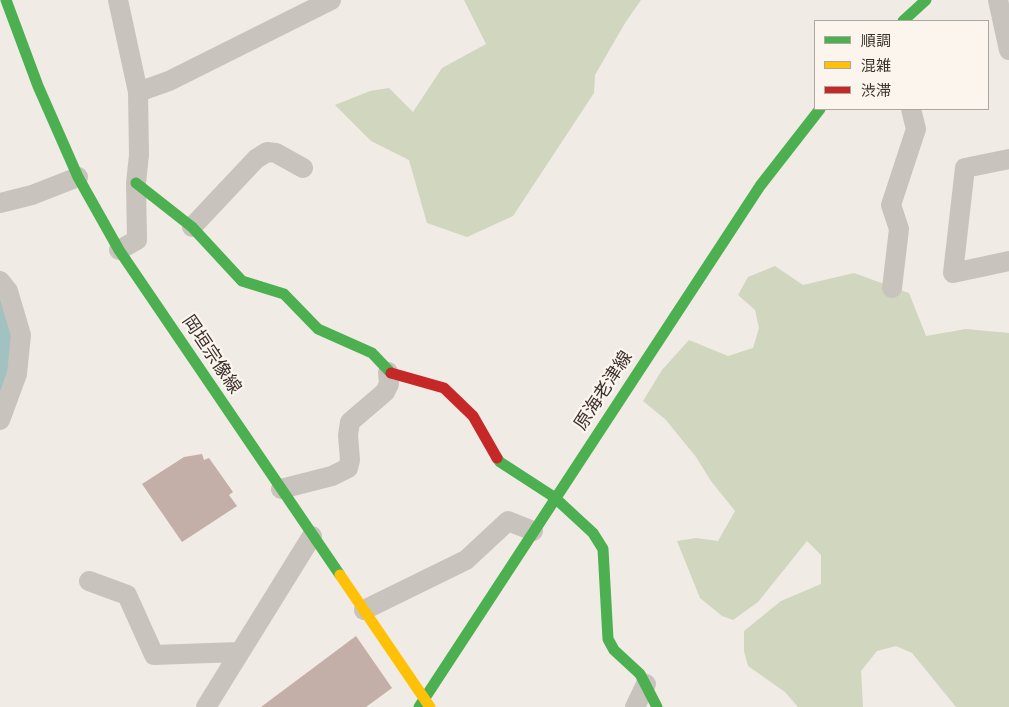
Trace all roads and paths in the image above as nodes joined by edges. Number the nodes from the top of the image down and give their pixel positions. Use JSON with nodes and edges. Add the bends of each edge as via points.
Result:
{"nodes":[{"id":1,"x":6,"y":0,"type":"edge"},
{"id":2,"x":118,"y":0,"type":"edge"},
{"id":3,"x":332,"y":0,"type":"edge"},
{"id":4,"x":926,"y":0,"type":"edge"},
{"id":5,"x":998,"y":0,"type":"edge"},
{"id":6,"x":904,"y":20,"type":"edge"},
{"id":7,"x":1009,"y":50,"type":"edge"},
{"id":8,"x":138,"y":92,"type":"junction"},
{"id":9,"x":819,"y":110,"type":"edge"},
{"id":10,"x":911,"y":110,"type":"edge"},
{"id":11,"x":1009,"y":159,"type":"edge"},
{"id":12,"x":303,"y":168,"type":"dead end"},
{"id":13,"x":78,"y":177,"type":"junction"},
{"id":14,"x":136,"y":184,"type":"junction"},
{"id":15,"x":0,"y":202,"type":"edge"},
{"id":16,"x":192,"y":227,"type":"junction"},
{"id":17,"x":119,"y":250,"type":"junction"},
{"id":18,"x":1009,"y":261,"type":"edge"},
{"id":19,"x":0,"y":281,"type":"edge"},
{"id":20,"x":892,"y":288,"type":"dead end"},
{"id":21,"x":388,"y":372,"type":"junction"},
{"id":22,"x":0,"y":420,"type":"edge"},
{"id":23,"x":280,"y":489,"type":"junction"},
{"id":24,"x":554,"y":497,"type":"junction"},
{"id":25,"x":533,"y":530,"type":"junction"},
{"id":26,"x":312,"y":536,"type":"junction"},
{"id":27,"x":89,"y":581,"type":"dead end"},
{"id":28,"x":364,"y":610,"type":"junction"},
{"id":29,"x":238,"y":652,"type":"junction"},
{"id":30,"x":646,"y":684,"type":"junction"},
{"id":31,"x":425,"y":704,"type":"edge"},
{"id":32,"x":206,"y":707,"type":"edge"},
{"id":33,"x":635,"y":707,"type":"edge"},
{"id":34,"x":657,"y":707,"type":"edge"}],
"edges":[{"from":1,"to":13,"type":"main road","name":"岡垣宗像線","via":[[38,86]]},
{"from":2,"to":8,"type":"street"},
{"from":3,"to":8,"type":"street","via":[[168,81]]},
{"from":4,"to":6,"type":"main road"},
{"from":5,"to":7,"type":"street"},
{"from":8,"to":14,"type":"street"},
{"from":9,"to":24,"type":"main road","name":"原海老津線","via":[[760,186]]},
{"from":10,"to":20,"type":"street","via":[[916,129],[891,205],[899,229]]},
{"from":11,"to":18,"type":"street","via":[[965,168],[953,273]]},
{"from":12,"to":16,"type":"street","via":[[276,153],[267,152],[256,159]]},
{"from":13,"to":15,"type":"street","via":[[32,195]]},
{"from":13,"to":17,"type":"main road","name":"岡垣宗像線"},
{"from":14,"to":16,"type":"main road"},
{"from":14,"to":17,"type":"street","via":[[137,240]]},
{"from":16,"to":21,"type":"main road","via":[[242,282],[284,294],[318,328],[372,353]]},
{"from":17,"to":23,"type":"main road","name":"岡垣宗像線"},
{"from":19,"to":22,"type":"street","via":[[8,291],[21,335],[17,374]]},
{"from":21,"to":23,"type":"street","via":[[389,384],[384,392],[350,422],[348,468],[332,476]]},
{"from":21,"to":24,"type":"main road","via":[[444,388],[473,416],[500,462]]},
{"from":23,"to":26,"type":"main road","name":"岡垣宗像線"},
{"from":24,"to":25,"type":"main road","name":"原海老津線"},
{"from":24,"to":30,"type":"main road","via":[[592,533],[603,549],[608,639],[614,650]]},
{"from":25,"to":28,"type":"street","via":[[508,521],[466,560]]},
{"from":25,"to":31,"type":"main road","name":"原海老津線"},
{"from":26,"to":28,"type":"main road","name":"岡垣宗像線"},
{"from":26,"to":29,"type":"street"},
{"from":27,"to":29,"type":"street","via":[[127,595],[154,655]]},
{"from":28,"to":31,"type":"main road","name":"岡垣宗像線"},
{"from":29,"to":32,"type":"street"},
{"from":30,"to":33,"type":"street"},
{"from":30,"to":34,"type":"main road"}]}
